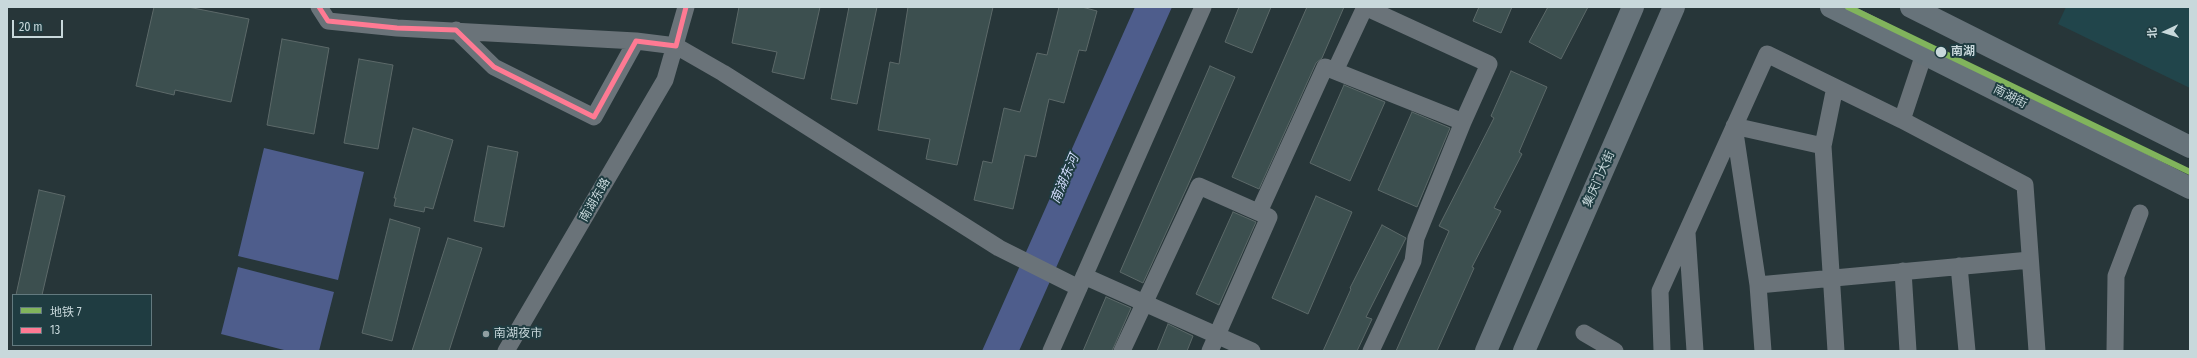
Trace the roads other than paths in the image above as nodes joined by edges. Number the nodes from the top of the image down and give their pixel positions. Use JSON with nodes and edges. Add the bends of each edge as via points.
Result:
{"nodes":[{"id":1,"x":319,"y":7,"type":"edge"},
{"id":2,"x":686,"y":7,"type":"edge"},
{"id":3,"x":1203,"y":7,"type":"edge"},
{"id":4,"x":1365,"y":7,"type":"edge"},
{"id":5,"x":1633,"y":7,"type":"edge"},
{"id":6,"x":1674,"y":7,"type":"edge"},
{"id":7,"x":1830,"y":7,"type":"edge"},
{"id":8,"x":1911,"y":7,"type":"edge"},
{"id":9,"x":456,"y":30,"type":"junction"},
{"id":10,"x":636,"y":41,"type":"junction"},
{"id":11,"x":676,"y":46,"type":"junction"},
{"id":12,"x":1924,"y":54,"type":"junction"},
{"id":13,"x":1335,"y":71,"type":"junction"},
{"id":14,"x":1834,"y":87,"type":"junction"},
{"id":15,"x":1902,"y":120,"type":"junction"},
{"id":16,"x":1463,"y":122,"type":"junction"},
{"id":17,"x":1734,"y":126,"type":"junction"},
{"id":18,"x":1823,"y":146,"type":"junction"},
{"id":19,"x":2190,"y":147,"type":"edge"},
{"id":20,"x":2190,"y":188,"type":"edge"},
{"id":21,"x":1259,"y":212,"type":"junction"},
{"id":22,"x":2140,"y":213,"type":"dead end"},
{"id":23,"x":1687,"y":231,"type":"junction"},
{"id":24,"x":2030,"y":260,"type":"junction"},
{"id":25,"x":1959,"y":266,"type":"junction"},
{"id":26,"x":1903,"y":271,"type":"junction"},
{"id":27,"x":1831,"y":278,"type":"junction"},
{"id":28,"x":1082,"y":282,"type":"junction"},
{"id":29,"x":1758,"y":285,"type":"junction"},
{"id":30,"x":1144,"y":303,"type":"junction"},
{"id":31,"x":1584,"y":333,"type":"dead end"},
{"id":32,"x":1217,"y":335,"type":"junction"},
{"id":33,"x":506,"y":351,"type":"edge"},
{"id":34,"x":1051,"y":351,"type":"edge"},
{"id":35,"x":1122,"y":351,"type":"edge"},
{"id":36,"x":1210,"y":351,"type":"edge"},
{"id":37,"x":1252,"y":351,"type":"edge"},
{"id":38,"x":1371,"y":351,"type":"edge"},
{"id":39,"x":1486,"y":351,"type":"edge"},
{"id":40,"x":1524,"y":351,"type":"edge"},
{"id":41,"x":1615,"y":351,"type":"edge"},
{"id":42,"x":1662,"y":351,"type":"edge"},
{"id":43,"x":1694,"y":351,"type":"edge"},
{"id":44,"x":1763,"y":351,"type":"edge"},
{"id":45,"x":1836,"y":351,"type":"edge"},
{"id":46,"x":1908,"y":351,"type":"edge"},
{"id":47,"x":1967,"y":351,"type":"edge"},
{"id":48,"x":2037,"y":351,"type":"edge"},
{"id":49,"x":2115,"y":351,"type":"edge"}],
"edges":[{"from":1,"to":9,"type":"street","via":[[328,21],[397,28]]},
{"from":2,"to":11,"type":"street","name":"南湖东路"},
{"from":3,"to":28,"type":"street"},
{"from":4,"to":13,"type":"street"},
{"from":4,"to":16,"type":"street","via":[[1489,64]]},
{"from":5,"to":39,"type":"main road"},
{"from":6,"to":40,"type":"main road","name":"集庆门大街"},
{"from":7,"to":12,"type":"main road","name":"南湖街"},
{"from":8,"to":19,"type":"main road"},
{"from":9,"to":10,"type":"street"},
{"from":9,"to":10,"type":"street","via":[[494,67],[594,118]]},
{"from":10,"to":11,"type":"street"},
{"from":11,"to":28,"type":"street","via":[[723,73],[999,248],[1044,270]]},
{"from":11,"to":33,"type":"street","name":"南湖东路","via":[[666,80]]},
{"from":12,"to":15,"type":"street"},
{"from":12,"to":20,"type":"main road","name":"南湖街"},
{"from":13,"to":16,"type":"street"},
{"from":13,"to":21,"type":"street","via":[[1325,67]]},
{"from":14,"to":15,"type":"street"},
{"from":14,"to":17,"type":"street","via":[[1767,54]]},
{"from":14,"to":18,"type":"street"},
{"from":15,"to":24,"type":"street","via":[[2025,185]]},
{"from":16,"to":38,"type":"street","via":[[1416,238],[1412,261]]},
{"from":17,"to":18,"type":"street"},
{"from":17,"to":23,"type":"street"},
{"from":17,"to":29,"type":"street"},
{"from":18,"to":27,"type":"street"},
{"from":21,"to":30,"type":"street","via":[[1199,186]]},
{"from":21,"to":32,"type":"street","via":[[1269,217]]},
{"from":22,"to":49,"type":"street","via":[[2116,276]]},
{"from":23,"to":42,"type":"street","via":[[1660,291]]},
{"from":23,"to":43,"type":"street"},
{"from":24,"to":25,"type":"street"},
{"from":24,"to":48,"type":"street"},
{"from":25,"to":26,"type":"street"},
{"from":25,"to":47,"type":"street"},
{"from":26,"to":27,"type":"street"},
{"from":26,"to":46,"type":"street"},
{"from":27,"to":29,"type":"street"},
{"from":27,"to":45,"type":"street"},
{"from":28,"to":30,"type":"street"},
{"from":28,"to":34,"type":"street"},
{"from":29,"to":44,"type":"street"},
{"from":30,"to":32,"type":"street"},
{"from":30,"to":35,"type":"street"},
{"from":31,"to":41,"type":"street"},
{"from":32,"to":36,"type":"street"},
{"from":32,"to":37,"type":"street"}]}
